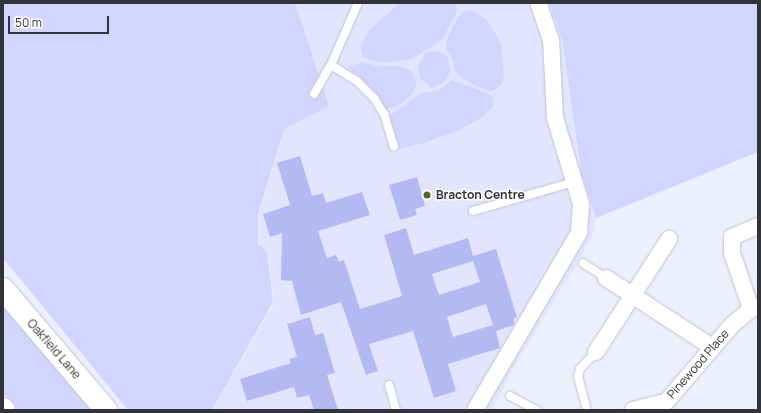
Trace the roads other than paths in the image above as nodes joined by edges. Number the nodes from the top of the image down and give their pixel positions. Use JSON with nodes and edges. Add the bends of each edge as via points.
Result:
{"nodes":[{"id":1,"x":358,"y":3,"type":"edge"},
{"id":2,"x":538,"y":3,"type":"edge"},
{"id":3,"x":331,"y":65,"type":"junction"},
{"id":4,"x":314,"y":94,"type":"dead end"},
{"id":5,"x":394,"y":146,"type":"dead end"},
{"id":6,"x":574,"y":182,"type":"junction"},
{"id":7,"x":473,"y":211,"type":"dead end"},
{"id":8,"x":758,"y":226,"type":"edge"},
{"id":9,"x":670,"y":239,"type":"dead end"},
{"id":10,"x":583,"y":263,"type":"dead end"},
{"id":11,"x":606,"y":278,"type":"joint"},
{"id":12,"x":3,"y":289,"type":"edge"},
{"id":13,"x":634,"y":296,"type":"junction"},
{"id":14,"x":754,"y":308,"type":"edge"},
{"id":15,"x":712,"y":347,"type":"junction"},
{"id":16,"x":596,"y":352,"type":"joint"},
{"id":17,"x":389,"y":385,"type":"dead end"},
{"id":18,"x":510,"y":396,"type":"dead end"},
{"id":19,"x":668,"y":406,"type":"edge"},
{"id":20,"x":106,"y":410,"type":"edge"},
{"id":21,"x":396,"y":410,"type":"edge"},
{"id":22,"x":475,"y":410,"type":"edge"},
{"id":23,"x":536,"y":410,"type":"edge"},
{"id":24,"x":587,"y":410,"type":"edge"},
{"id":25,"x":633,"y":410,"type":"edge"}],
"edges":[{"from":1,"to":3,"type":"lane"},
{"from":2,"to":6,"type":"street","via":[[551,40],[556,118]]},
{"from":3,"to":4,"type":"lane"},
{"from":3,"to":5,"type":"lane","via":[[371,93],[383,112]]},
{"from":6,"to":7,"type":"lane"},
{"from":6,"to":22,"type":"street","via":[[581,204],[579,233]]},
{"from":8,"to":14,"type":"street","via":[[732,237],[732,253]]},
{"from":9,"to":13,"type":"street"},
{"from":10,"to":11,"type":"lane"},
{"from":11,"to":13,"type":"street"},
{"from":12,"to":20,"type":"street","name":"Oakfield Lane"},
{"from":13,"to":15,"type":"street"},
{"from":13,"to":16,"type":"street"},
{"from":14,"to":15,"type":"street","name":"Pinewood Place"},
{"from":15,"to":19,"type":"street","name":"Pinewood Place"},
{"from":16,"to":24,"type":"lane","via":[[580,370],[578,377]]},
{"from":17,"to":21,"type":"lane"},
{"from":18,"to":23,"type":"lane"},
{"from":19,"to":25,"type":"street","name":"Pinewood Place"}]}
